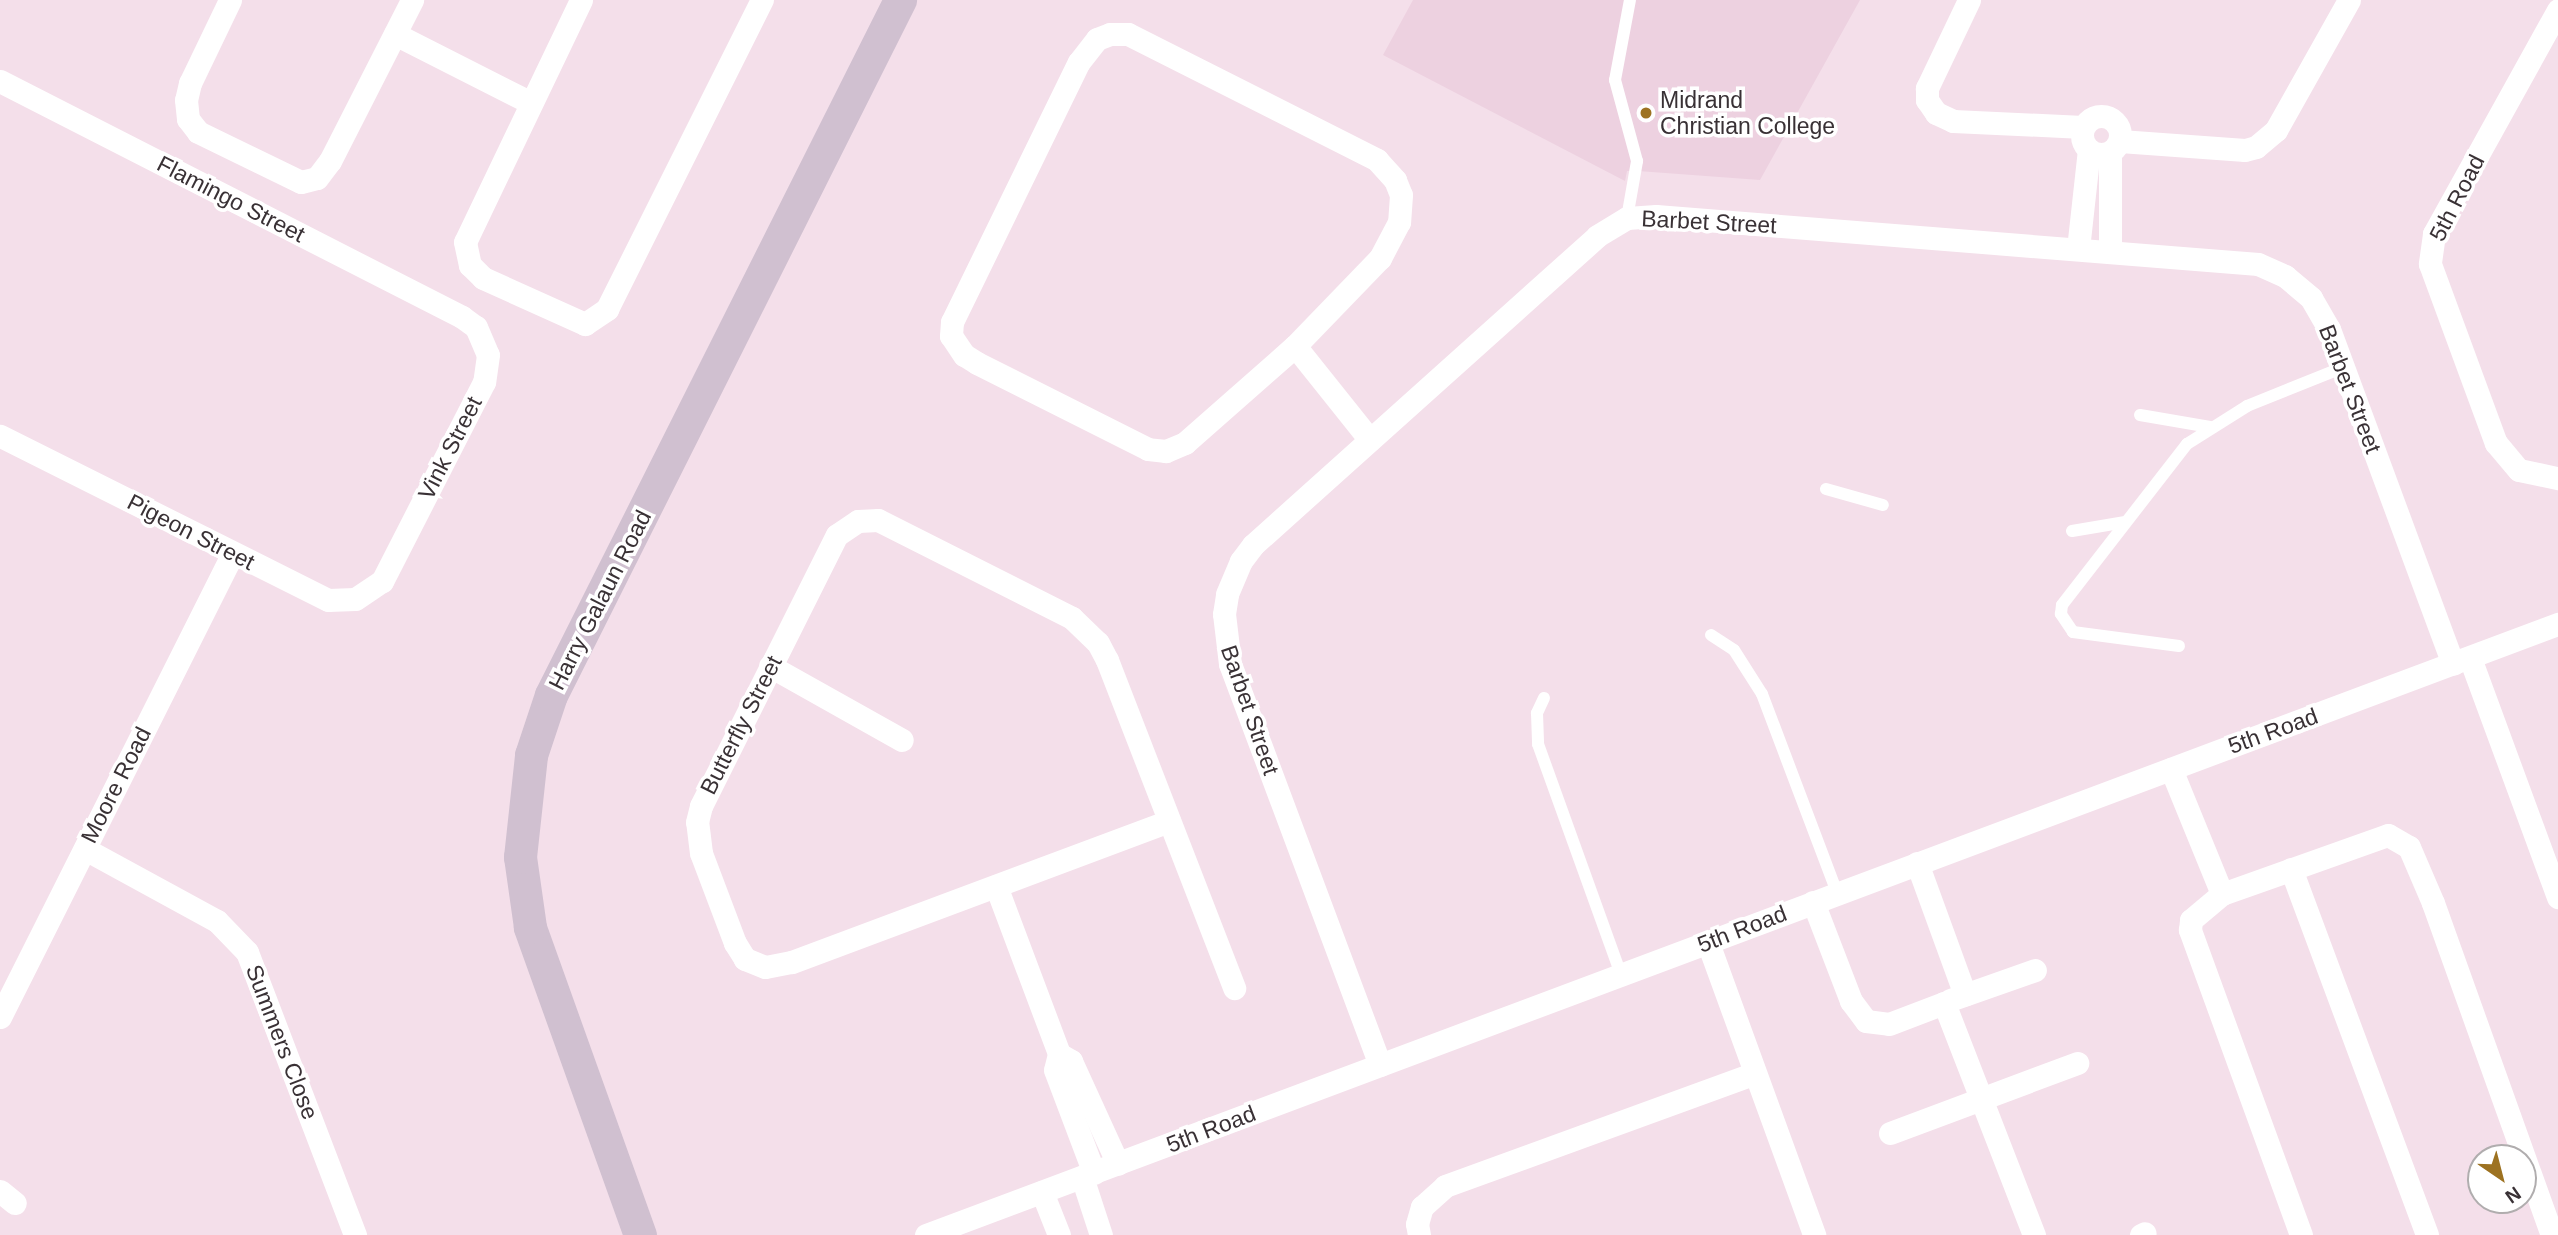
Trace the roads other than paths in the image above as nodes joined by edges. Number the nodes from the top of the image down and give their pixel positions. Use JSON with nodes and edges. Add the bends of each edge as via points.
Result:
{"nodes":[{"id":1,"x":229,"y":0,"type":"edge"},
{"id":2,"x":412,"y":0,"type":"edge"},
{"id":3,"x":581,"y":0,"type":"edge"},
{"id":4,"x":762,"y":0,"type":"edge"},
{"id":5,"x":900,"y":0,"type":"edge"},
{"id":6,"x":1630,"y":0,"type":"edge"},
{"id":7,"x":1969,"y":0,"type":"edge"},
{"id":8,"x":2348,"y":0,"type":"edge"},
{"id":9,"x":2558,"y":10,"type":"edge"},
{"id":10,"x":395,"y":34,"type":"junction"},
{"id":11,"x":0,"y":81,"type":"edge"},
{"id":12,"x":529,"y":102,"type":"junction"},
{"id":13,"x":2083,"y":127,"type":"junction"},
{"id":14,"x":2106,"y":148,"type":"junction"},
{"id":15,"x":1627,"y":218,"type":"junction"},
{"id":16,"x":2078,"y":248,"type":"junction"},
{"id":17,"x":2110,"y":252,"type":"junction"},
{"id":18,"x":462,"y":317,"type":"joint"},
{"id":19,"x":1295,"y":346,"type":"junction"},
{"id":20,"x":2344,"y":367,"type":"junction"},
{"id":21,"x":2140,"y":415,"type":"dead end"},
{"id":22,"x":2210,"y":427,"type":"junction"},
{"id":23,"x":0,"y":436,"type":"edge"},
{"id":24,"x":1370,"y":440,"type":"junction"},
{"id":25,"x":2558,"y":478,"type":"edge"},
{"id":26,"x":1826,"y":489,"type":"dead end"},
{"id":27,"x":1883,"y":505,"type":"dead end"},
{"id":28,"x":2125,"y":522,"type":"junction"},
{"id":29,"x":2071,"y":531,"type":"dead end"},
{"id":30,"x":233,"y":553,"type":"junction"},
{"id":31,"x":382,"y":581,"type":"joint"},
{"id":32,"x":2558,"y":624,"type":"edge"},
{"id":33,"x":1711,"y":635,"type":"dead end"},
{"id":34,"x":2179,"y":646,"type":"dead end"},
{"id":35,"x":2461,"y":661,"type":"junction"},
{"id":36,"x":770,"y":666,"type":"junction"},
{"id":37,"x":1544,"y":698,"type":"dead end"},
{"id":38,"x":902,"y":740,"type":"dead end"},
{"id":39,"x":2171,"y":769,"type":"junction"},
{"id":40,"x":1169,"y":821,"type":"junction"},
{"id":41,"x":85,"y":849,"type":"junction"},
{"id":42,"x":1917,"y":863,"type":"junction"},
{"id":43,"x":2291,"y":869,"type":"junction"},
{"id":44,"x":996,"y":886,"type":"junction"},
{"id":45,"x":1837,"y":893,"type":"junction"},
{"id":46,"x":2222,"y":894,"type":"junction"},
{"id":47,"x":2558,"y":897,"type":"edge"},
{"id":48,"x":1813,"y":902,"type":"junction"},
{"id":49,"x":1708,"y":943,"type":"junction"},
{"id":50,"x":2035,"y":970,"type":"dead end"},
{"id":51,"x":1621,"y":975,"type":"junction"},
{"id":52,"x":1234,"y":988,"type":"dead end"},
{"id":53,"x":1954,"y":999,"type":"junction"},
{"id":54,"x":0,"y":1017,"type":"edge"},
{"id":55,"x":1059,"y":1054,"type":"junction"},
{"id":56,"x":2077,"y":1063,"type":"dead end"},
{"id":57,"x":1380,"y":1065,"type":"junction"},
{"id":58,"x":1752,"y":1074,"type":"junction"},
{"id":59,"x":1982,"y":1099,"type":"junction"},
{"id":60,"x":1890,"y":1133,"type":"dead end"},
{"id":61,"x":1118,"y":1164,"type":"junction"},
{"id":62,"x":1088,"y":1175,"type":"junction"},
{"id":63,"x":1042,"y":1192,"type":"junction"},
{"id":64,"x":355,"y":1235,"type":"edge"},
{"id":65,"x":640,"y":1235,"type":"edge"},
{"id":66,"x":926,"y":1235,"type":"edge"},
{"id":67,"x":1059,"y":1235,"type":"edge"},
{"id":68,"x":1101,"y":1235,"type":"edge"},
{"id":69,"x":1419,"y":1235,"type":"edge"},
{"id":70,"x":1814,"y":1235,"type":"edge"},
{"id":71,"x":2034,"y":1235,"type":"edge"},
{"id":72,"x":2301,"y":1235,"type":"edge"},
{"id":73,"x":2427,"y":1235,"type":"edge"},
{"id":74,"x":2552,"y":1235,"type":"edge"}],
"edges":[{"from":1,"to":10,"type":"street","via":[[190,83],[188,119],[198,132],[293,181],[309,181],[323,172]]},
{"from":2,"to":10,"type":"street"},
{"from":3,"to":12,"type":"street"},
{"from":4,"to":12,"type":"street","via":[[607,309],[593,322],[577,323],[483,278],[467,255],[467,234]]},
{"from":5,"to":65,"type":"main road","name":"Harry Galaun Road","via":[[551,695],[531,755],[520,857],[530,927]]},
{"from":6,"to":15,"type":"lane","via":[[1615,80],[1637,161]]},
{"from":7,"to":13,"type":"street","via":[[1927,88],[1927,100],[1936,113],[1953,121]]},
{"from":8,"to":14,"type":"street","via":[[2276,130],[2256,147]]},
{"from":9,"to":25,"type":"street","name":"5th Road","via":[[2434,234],[2430,264],[2496,443],[2519,470]]},
{"from":10,"to":12,"type":"street"},
{"from":11,"to":18,"type":"street","name":"Flamingo Street"},
{"from":13,"to":14,"type":"street","via":[[2081,137]]},
{"from":13,"to":14,"type":"street","via":[[2092,118],[2105,116],[2119,128]]},
{"from":14,"to":16,"type":"street"},
{"from":14,"to":17,"type":"street"},
{"from":15,"to":16,"type":"street","name":"Barbet Street","via":[[1656,216]]},
{"from":15,"to":24,"type":"street","name":"Barbet Street","via":[[1597,236]]},
{"from":16,"to":17,"type":"street","name":"Barbet Street"},
{"from":17,"to":20,"type":"street","name":"Barbet Street","via":[[2258,264],[2273,270],[2311,298]]},
{"from":18,"to":31,"type":"street","name":"Vink Street","via":[[476,327],[488,355],[484,382]]},
{"from":19,"to":19,"type":"street","via":[[1185,443],[1166,451],[1148,449],[977,363],[956,346],[952,322],[1079,62],[1097,39],[1128,34],[1377,160],[1395,180],[1402,210],[1390,242]]},
{"from":19,"to":24,"type":"street"},
{"from":20,"to":22,"type":"lane","via":[[2248,406]]},
{"from":20,"to":35,"type":"street","name":"Barbet Street"},
{"from":21,"to":22,"type":"lane"},
{"from":22,"to":28,"type":"lane","via":[[2168,465]]},
{"from":23,"to":30,"type":"street","name":"Pigeon Street"},
{"from":24,"to":57,"type":"street","name":"Barbet Street","via":[[1253,545],[1232,576],[1224,614],[1230,664]]},
{"from":26,"to":27,"type":"lane"},
{"from":28,"to":29,"type":"lane"},
{"from":28,"to":34,"type":"lane","via":[[2066,597],[2061,614],[2065,624],[2083,635]]},
{"from":30,"to":31,"type":"street","name":"Pigeon Street","via":[[328,600],[355,600]]},
{"from":30,"to":41,"type":"street","name":"Moore Road"},
{"from":32,"to":35,"type":"street","name":"5th Road"},
{"from":33,"to":45,"type":"lane","via":[[1734,650],[1762,694]]},
{"from":35,"to":39,"type":"street","name":"5th Road"},
{"from":35,"to":47,"type":"street","name":"Barbet Street"},
{"from":36,"to":38,"type":"street"},
{"from":36,"to":40,"type":"street","name":"Butterfly Street","via":[[837,535],[858,521],[878,520],[1086,628],[1107,660]]},
{"from":36,"to":44,"type":"street","name":"Butterfly Street","via":[[697,822],[701,853],[745,959],[765,967],[791,962]]},
{"from":37,"to":51,"type":"lane","via":[[1535,730],[1538,744]]},
{"from":39,"to":42,"type":"street","name":"5th Road"},
{"from":39,"to":46,"type":"street"},
{"from":40,"to":44,"type":"street","name":"Butterfly Street"},
{"from":40,"to":52,"type":"street","name":"Butterfly Street"},
{"from":41,"to":54,"type":"street","name":"Moore Road"},
{"from":41,"to":64,"type":"street","name":"Summers Close","via":[[217,921],[247,952]]},
{"from":42,"to":45,"type":"street","name":"5th Road"},
{"from":42,"to":53,"type":"street"},
{"from":43,"to":46,"type":"street"},
{"from":43,"to":73,"type":"street"},
{"from":43,"to":74,"type":"street","via":[[2388,835],[2409,846]]},
{"from":44,"to":55,"type":"street"},
{"from":45,"to":48,"type":"street","name":"5th Road"},
{"from":46,"to":72,"type":"street","via":[[2196,912],[2190,930]]},
{"from":48,"to":49,"type":"street","name":"5th Road"},
{"from":48,"to":53,"type":"street","via":[[1851,1001],[1866,1021],[1889,1024]]},
{"from":49,"to":51,"type":"street","name":"5th Road"},
{"from":49,"to":58,"type":"street"},
{"from":50,"to":53,"type":"street"},
{"from":51,"to":57,"type":"street","name":"5th Road"},
{"from":53,"to":59,"type":"street"},
{"from":55,"to":61,"type":"street","via":[[1071,1062]]},
{"from":55,"to":62,"type":"street","via":[[1055,1070]]},
{"from":56,"to":59,"type":"street"},
{"from":57,"to":61,"type":"street","name":"5th Road"},
{"from":58,"to":69,"type":"street","via":[[1445,1186],[1422,1207]]},
{"from":58,"to":70,"type":"street"},
{"from":59,"to":60,"type":"street"},
{"from":59,"to":71,"type":"street"},
{"from":61,"to":62,"type":"street","name":"5th Road"},
{"from":62,"to":63,"type":"street","name":"5th Road"},
{"from":62,"to":68,"type":"street"},
{"from":63,"to":66,"type":"street","name":"5th Road"},
{"from":63,"to":67,"type":"street"}]}
